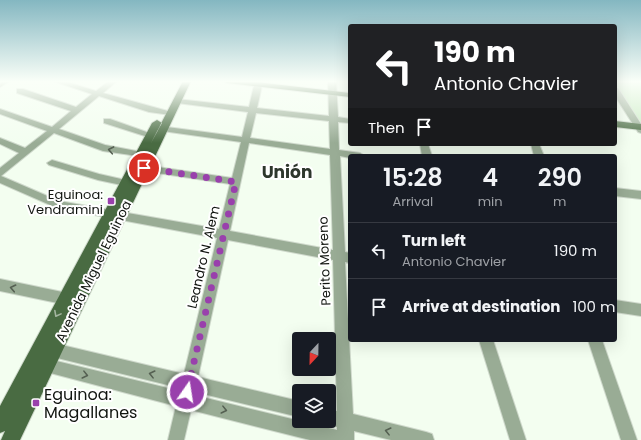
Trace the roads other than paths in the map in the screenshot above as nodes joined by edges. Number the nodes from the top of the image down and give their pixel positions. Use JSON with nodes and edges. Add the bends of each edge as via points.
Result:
{"nodes":[{"id":1,"x":177,"y":101,"type":"edge"},
{"id":2,"x":52,"y":102,"type":"edge"},
{"id":3,"x":87,"y":102,"type":"edge"},
{"id":4,"x":129,"y":102,"type":"edge"},
{"id":5,"x":171,"y":102,"type":"edge"},
{"id":6,"x":181,"y":102,"type":"edge"},
{"id":7,"x":254,"y":102,"type":"edge"},
{"id":8,"x":333,"y":102,"type":"edge"},
{"id":9,"x":623,"y":102,"type":"edge"},
{"id":10,"x":77,"y":110,"type":"junction"},
{"id":11,"x":252,"y":110,"type":"junction"},
{"id":12,"x":0,"y":111,"type":"edge"},
{"id":13,"x":167,"y":112,"type":"junction"},
{"id":14,"x":334,"y":120,"type":"junction"},
{"id":15,"x":107,"y":121,"type":"dead end"},
{"id":16,"x":348,"y":121,"type":"edge"},
{"id":17,"x":617,"y":124,"type":"edge"},
{"id":18,"x":640,"y":128,"type":"edge"},
{"id":19,"x":53,"y":130,"type":"junction"},
{"id":20,"x":156,"y":130,"type":"junction"},
{"id":21,"x":245,"y":140,"type":"junction"},
{"id":22,"x":0,"y":141,"type":"edge"},
{"id":23,"x":26,"y":152,"type":"junction"},
{"id":24,"x":335,"y":152,"type":"junction"},
{"id":25,"x":348,"y":154,"type":"edge"},
{"id":26,"x":145,"y":155,"type":"junction"},
{"id":27,"x":52,"y":163,"type":"dead end"},
{"id":28,"x":144,"y":168,"type":"junction"},
{"id":29,"x":0,"y":173,"type":"edge"},
{"id":30,"x":0,"y":180,"type":"edge"},
{"id":31,"x":236,"y":182,"type":"junction"},
{"id":32,"x":126,"y":183,"type":"junction"},
{"id":33,"x":617,"y":192,"type":"edge"},
{"id":34,"x":641,"y":195,"type":"edge"},
{"id":35,"x":115,"y":215,"type":"junction"},
{"id":36,"x":224,"y":235,"type":"junction"},
{"id":37,"x":344,"y":257,"type":"edge"},
{"id":38,"x":0,"y":285,"type":"edge"},
{"id":39,"x":72,"y":300,"type":"junction"},
{"id":40,"x":617,"y":306,"type":"edge"},
{"id":41,"x":641,"y":310,"type":"edge"},
{"id":42,"x":487,"y":342,"type":"edge"},
{"id":43,"x":596,"y":342,"type":"edge"},
{"id":44,"x":43,"y":356,"type":"junction"},
{"id":45,"x":189,"y":383,"type":"junction"},
{"id":46,"x":185,"y":400,"type":"junction"},
{"id":47,"x":292,"y":407,"type":"edge"},
{"id":48,"x":336,"y":418,"type":"edge"},
{"id":49,"x":345,"y":420,"type":"junction"},
{"id":50,"x":6,"y":432,"type":"edge"},
{"id":51,"x":176,"y":440,"type":"edge"},
{"id":52,"x":345,"y":440,"type":"edge"},
{"id":53,"x":426,"y":440,"type":"edge"},
{"id":54,"x":518,"y":440,"type":"edge"},
{"id":55,"x":629,"y":440,"type":"edge"}],
"edges":[{"from":1,"to":13,"type":"main road","name":"Avenida Miguel Eguinoa"},
{"from":2,"to":10,"type":"street"},
{"from":3,"to":10,"type":"street"},
{"from":4,"to":13,"type":"street"},
{"from":5,"to":13,"type":"main road","name":"Avenida Miguel Eguinoa"},
{"from":6,"to":11,"type":"street"},
{"from":7,"to":11,"type":"street","name":"Leandro N. Alem"},
{"from":8,"to":14,"type":"street","name":"Perito Moreno"},
{"from":9,"to":18,"type":"street"},
{"from":10,"to":19,"type":"street"},
{"from":11,"to":14,"type":"street"},
{"from":11,"to":21,"type":"street","name":"Leandro N. Alem"},
{"from":12,"to":19,"type":"street"},
{"from":13,"to":20,"type":"main road","name":"Avenida Miguel Eguinoa"},
{"from":14,"to":16,"type":"street"},
{"from":14,"to":24,"type":"street","name":"Perito Moreno"},
{"from":15,"to":20,"type":"street"},
{"from":17,"to":18,"type":"main road"},
{"from":19,"to":23,"type":"street"},
{"from":26,"to":19,"type":"street","one_way":true,"via":[[107,149]]},
{"from":20,"to":21,"type":"street"},
{"from":20,"to":26,"type":"main road","name":"Avenida Miguel Eguinoa"},
{"from":21,"to":24,"type":"street"},
{"from":21,"to":31,"type":"street","name":"Leandro N. Alem"},
{"from":22,"to":23,"type":"street"},
{"from":23,"to":29,"type":"street"},
{"from":24,"to":25,"type":"street"},
{"from":24,"to":37,"type":"street","name":"Perito Moreno"},
{"from":26,"to":28,"type":"main road","name":"Avenida Miguel Eguinoa"},
{"from":26,"to":32,"type":"main road","name":"Avenida Miguel Eguinoa"},
{"from":27,"to":32,"type":"street"},
{"from":28,"to":31,"type":"street"},
{"from":28,"to":35,"type":"main road","name":"Avenida Miguel Eguinoa"},
{"from":30,"to":35,"type":"street","via":[[53,203]]},
{"from":31,"to":36,"type":"street","name":"Leandro N. Alem"},
{"from":32,"to":35,"type":"main road","name":"Avenida Miguel Eguinoa"},
{"from":33,"to":34,"type":"street"},
{"from":35,"to":36,"type":"street"},
{"from":35,"to":39,"type":"main road","name":"Avenida Miguel Eguinoa"},
{"from":36,"to":37,"type":"street"},
{"from":36,"to":45,"type":"street","name":"Leandro N. Alem"},
{"from":37,"to":49,"type":"street","name":"Perito Moreno"},
{"from":39,"to":38,"type":"street","one_way":true},
{"from":39,"to":44,"type":"main road","name":"Avenida Miguel Eguinoa"},
{"from":40,"to":41,"type":"street"},
{"from":42,"to":54,"type":"street"},
{"from":43,"to":55,"type":"street"},
{"from":45,"to":44,"type":"street","one_way":true},
{"from":44,"to":46,"type":"street","one_way":true},
{"from":44,"to":50,"type":"main road","name":"Avenida Miguel Eguinoa"},
{"from":45,"to":46,"type":"street","name":"Leandro N. Alem"},
{"from":45,"to":47,"type":"street"},
{"from":46,"to":51,"type":"street","name":"Leandro N. Alem"},
{"from":46,"to":52,"type":"street","one_way":true},
{"from":48,"to":49,"type":"street"},
{"from":49,"to":52,"type":"street","name":"Perito Moreno"},
{"from":53,"to":49,"type":"street","one_way":true}]}
